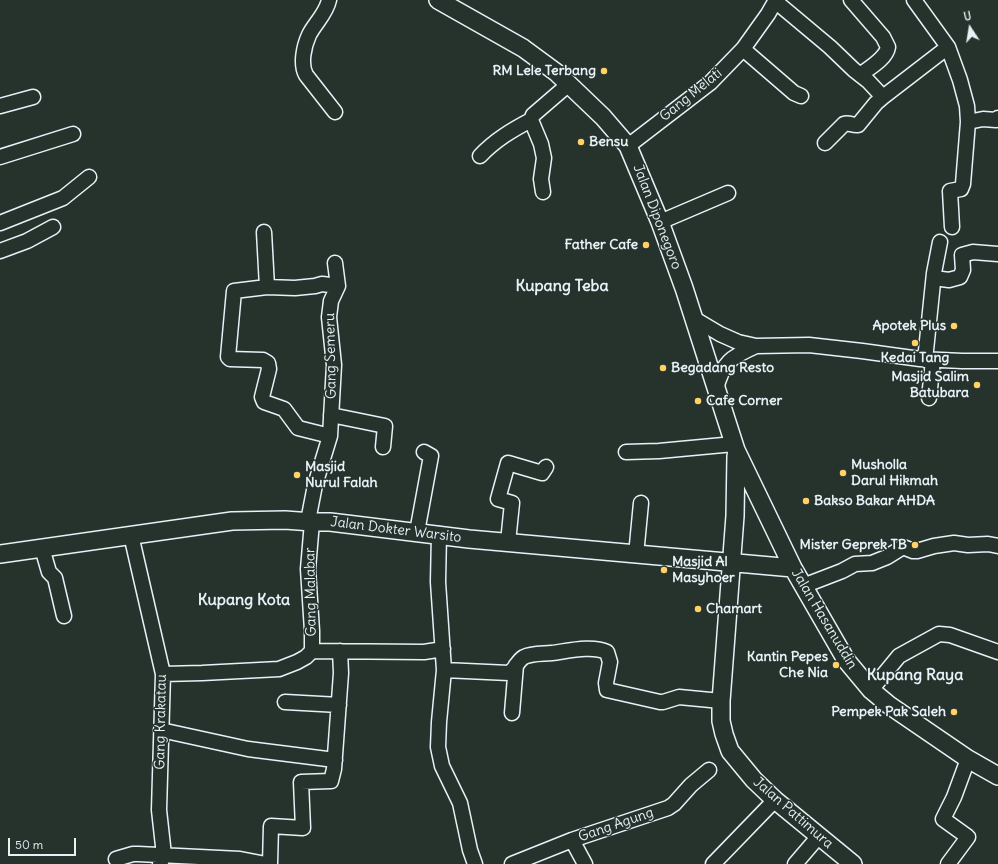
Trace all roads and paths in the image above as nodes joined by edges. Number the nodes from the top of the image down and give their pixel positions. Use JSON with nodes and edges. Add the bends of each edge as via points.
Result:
{"nodes":[{"id":1,"x":329,"y":0,"type":"edge"},
{"id":2,"x":438,"y":0,"type":"edge"},
{"id":3,"x":851,"y":0,"type":"edge"},
{"id":4,"x":914,"y":0,"type":"edge"},
{"id":5,"x":775,"y":1,"type":"edge"},
{"id":6,"x":948,"y":47,"type":"junction"},
{"id":7,"x":743,"y":49,"type":"junction"},
{"id":8,"x":860,"y":75,"type":"junction"},
{"id":9,"x":569,"y":84,"type":"junction"},
{"id":10,"x":801,"y":96,"type":"dead end"},
{"id":11,"x":33,"y":97,"type":"dead end"},
{"id":12,"x":883,"y":97,"type":"junction"},
{"id":13,"x":0,"y":106,"type":"edge"},
{"id":14,"x":335,"y":112,"type":"dead end"},
{"id":15,"x":998,"y":118,"type":"edge"},
{"id":16,"x":530,"y":120,"type":"junction"},
{"id":17,"x":968,"y":122,"type":"junction"},
{"id":18,"x":73,"y":134,"type":"dead end"},
{"id":19,"x":825,"y":144,"type":"dead end"},
{"id":20,"x":628,"y":146,"type":"junction"},
{"id":21,"x":480,"y":156,"type":"dead end"},
{"id":22,"x":0,"y":157,"type":"edge"},
{"id":23,"x":89,"y":176,"type":"dead end"},
{"id":24,"x":543,"y":192,"type":"dead end"},
{"id":25,"x":728,"y":193,"type":"dead end"},
{"id":26,"x":660,"y":222,"type":"junction"},
{"id":27,"x":0,"y":223,"type":"edge"},
{"id":28,"x":53,"y":227,"type":"dead end"},
{"id":29,"x":952,"y":227,"type":"dead end"},
{"id":30,"x":264,"y":232,"type":"dead end"},
{"id":31,"x":940,"y":242,"type":"dead end"},
{"id":32,"x":0,"y":251,"type":"edge"},
{"id":33,"x":998,"y":254,"type":"edge"},
{"id":34,"x":336,"y":263,"type":"dead end"},
{"id":35,"x":934,"y":278,"type":"junction"},
{"id":36,"x":338,"y":286,"type":"junction"},
{"id":37,"x":267,"y":287,"type":"junction"},
{"id":38,"x":693,"y":318,"type":"junction"},
{"id":39,"x":756,"y":346,"type":"junction"},
{"id":40,"x":929,"y":360,"type":"junction"},
{"id":41,"x":998,"y":361,"type":"edge"},
{"id":42,"x":716,"y":389,"type":"junction"},
{"id":43,"x":929,"y":398,"type":"dead end"},
{"id":44,"x":331,"y":415,"type":"junction"},
{"id":45,"x":330,"y":436,"type":"junction"},
{"id":46,"x":382,"y":447,"type":"dead end"},
{"id":47,"x":735,"y":447,"type":"junction"},
{"id":48,"x":424,"y":452,"type":"dead end"},
{"id":49,"x":626,"y":452,"type":"dead end"},
{"id":50,"x":546,"y":467,"type":"dead end"},
{"id":51,"x":760,"y":500,"type":"junction"},
{"id":52,"x":641,"y":503,"type":"dead end"},
{"id":53,"x":735,"y":516,"type":"junction"},
{"id":54,"x":310,"y":522,"type":"junction"},
{"id":55,"x":417,"y":532,"type":"junction"},
{"id":56,"x":439,"y":534,"type":"junction"},
{"id":57,"x":131,"y":535,"type":"junction"},
{"id":58,"x":508,"y":542,"type":"junction"},
{"id":59,"x":998,"y":546,"type":"edge"},
{"id":60,"x":42,"y":548,"type":"junction"},
{"id":61,"x":0,"y":554,"type":"edge"},
{"id":62,"x":636,"y":554,"type":"junction"},
{"id":63,"x":732,"y":563,"type":"junction"},
{"id":64,"x":793,"y":568,"type":"junction"},
{"id":65,"x":803,"y":586,"type":"junction"},
{"id":66,"x":64,"y":616,"type":"dead end"},
{"id":67,"x":443,"y":649,"type":"junction"},
{"id":68,"x":312,"y":651,"type":"junction"},
{"id":69,"x":340,"y":651,"type":"junction"},
{"id":70,"x":998,"y":652,"type":"edge"},
{"id":71,"x":516,"y":665,"type":"junction"},
{"id":72,"x":444,"y":670,"type":"junction"},
{"id":73,"x":162,"y":674,"type":"junction"},
{"id":74,"x":871,"y":690,"type":"junction"},
{"id":75,"x":721,"y":701,"type":"junction"},
{"id":76,"x":285,"y":702,"type":"dead end"},
{"id":77,"x":339,"y":704,"type":"junction"},
{"id":78,"x":512,"y":713,"type":"dead end"},
{"id":79,"x":161,"y":730,"type":"junction"},
{"id":80,"x":968,"y":759,"type":"junction"},
{"id":81,"x":335,"y":760,"type":"junction"},
{"id":82,"x":709,"y":770,"type":"dead end"},
{"id":83,"x":998,"y":776,"type":"edge"},
{"id":84,"x":775,"y":800,"type":"junction"},
{"id":85,"x":819,"y":836,"type":"junction"},
{"id":86,"x":572,"y":840,"type":"junction"},
{"id":87,"x":116,"y":859,"type":"dead end"},
{"id":88,"x":162,"y":860,"type":"edge"},
{"id":89,"x":266,"y":864,"type":"edge"},
{"id":90,"x":270,"y":864,"type":"edge"},
{"id":91,"x":475,"y":864,"type":"edge"},
{"id":92,"x":512,"y":864,"type":"edge"},
{"id":93,"x":585,"y":864,"type":"edge"},
{"id":94,"x":713,"y":864,"type":"edge"},
{"id":95,"x":794,"y":864,"type":"edge"},
{"id":96,"x":854,"y":864,"type":"edge"},
{"id":97,"x":948,"y":864,"type":"edge"}],
"edges":[{"from":1,"to":14,"type":"street","via":[[309,35],[303,62],[306,75]]},
{"from":2,"to":9,"type":"main road","name":"Jalan Diponegoro","via":[[523,48]]},
{"from":3,"to":8,"type":"street","via":[[888,47],[886,53]]},
{"from":4,"to":6,"type":"street"},
{"from":5,"to":7,"type":"street","name":"Gang Melati"},
{"from":5,"to":8,"type":"street"},
{"from":6,"to":12,"type":"street"},
{"from":6,"to":17,"type":"street","via":[[967,106]]},
{"from":7,"to":10,"type":"street","via":[[794,93]]},
{"from":7,"to":20,"type":"street","name":"Gang Melati","via":[[701,90]]},
{"from":8,"to":12,"type":"street"},
{"from":9,"to":16,"type":"street"},
{"from":9,"to":20,"type":"main road","name":"Jalan Diponegoro"},
{"from":11,"to":13,"type":"street"},
{"from":12,"to":19,"type":"street","via":[[858,125],[844,124]]},
{"from":15,"to":17,"type":"street"},
{"from":16,"to":21,"type":"street","via":[[505,135]]},
{"from":16,"to":24,"type":"street","via":[[541,144],[544,158],[541,180]]},
{"from":17,"to":29,"type":"street","via":[[963,184],[961,189],[950,191]]},
{"from":18,"to":22,"type":"street"},
{"from":20,"to":26,"type":"main road","name":"Jalan Diponegoro"},
{"from":23,"to":27,"type":"street","via":[[63,198]]},
{"from":25,"to":26,"type":"street"},
{"from":26,"to":38,"type":"main road","name":"Jalan Diponegoro"},
{"from":28,"to":32,"type":"street","via":[[27,241]]},
{"from":30,"to":37,"type":"street"},
{"from":31,"to":35,"type":"street"},
{"from":33,"to":35,"type":"street","via":[[973,252],[962,255],[963,270],[960,277],[949,280]]},
{"from":34,"to":36,"type":"street","name":"Gang Semeru"},
{"from":35,"to":40,"type":"street"},
{"from":36,"to":37,"type":"street","via":[[322,284],[295,288]]},
{"from":36,"to":44,"type":"street","name":"Gang Semeru","via":[[331,301],[329,317],[334,365]]},
{"from":37,"to":45,"type":"street","via":[[234,291],[228,357],[263,360],[268,363],[269,369],[262,397],[264,402],[284,409],[298,428]]},
{"from":38,"to":39,"type":"street","via":[[720,334]]},
{"from":38,"to":42,"type":"main road","name":"Jalan Diponegoro"},
{"from":39,"to":40,"type":"street","via":[[809,345]]},
{"from":39,"to":42,"type":"street","via":[[739,353],[726,363]]},
{"from":40,"to":41,"type":"street"},
{"from":40,"to":43,"type":"street"},
{"from":42,"to":47,"type":"main road","name":"Jalan Diponegoro"},
{"from":44,"to":45,"type":"street","name":"Gang Semeru"},
{"from":44,"to":46,"type":"street","via":[[385,426]]},
{"from":45,"to":54,"type":"street","name":"Gang Semeru","via":[[315,485]]},
{"from":47,"to":49,"type":"street"},
{"from":47,"to":51,"type":"main road","name":"Jalan Hasanuddin"},
{"from":47,"to":53,"type":"main road","name":"Jalan Pattimura"},
{"from":48,"to":55,"type":"street","via":[[431,456]]},
{"from":50,"to":58,"type":"street","via":[[542,473],[508,462],[498,499],[512,504]]},
{"from":51,"to":53,"type":"main road","via":[[743,503]]},
{"from":51,"to":64,"type":"main road","name":"Jalan Hasanuddin"},
{"from":52,"to":62,"type":"street"},
{"from":53,"to":63,"type":"main road","name":"Jalan Pattimura"},
{"from":54,"to":55,"type":"main road","name":"Jalan Dokter Warsito"},
{"from":54,"to":57,"type":"main road","name":"Jalan Dokter Warsito","via":[[232,521]]},
{"from":54,"to":68,"type":"street","name":"Gang Malabar","via":[[308,569]]},
{"from":55,"to":56,"type":"main road","name":"Jalan Dokter Warsito"},
{"from":56,"to":58,"type":"main road","name":"Jalan Dokter Warsito"},
{"from":56,"to":67,"type":"street","via":[[438,582]]},
{"from":57,"to":60,"type":"main road","name":"Jalan Dokter Warsito"},
{"from":57,"to":73,"type":"street","name":"Gang Krakatau"},
{"from":58,"to":62,"type":"main road","name":"Jalan Dokter Warsito"},
{"from":59,"to":65,"type":"street","via":[[954,543],[917,551],[903,547],[872,563],[855,564]]},
{"from":60,"to":61,"type":"main road","name":"Jalan Dokter Warsito"},
{"from":60,"to":66,"type":"street","via":[[49,572],[55,578]]},
{"from":62,"to":63,"type":"main road","name":"Jalan Dokter Warsito"},
{"from":63,"to":64,"type":"main road","name":"Jalan Dokter Warsito"},
{"from":63,"to":75,"type":"main road","name":"Jalan Pattimura"},
{"from":64,"to":65,"type":"main road","name":"Jalan Hasanuddin"},
{"from":65,"to":74,"type":"main road","name":"Jalan Hasanuddin","via":[[846,660]]},
{"from":67,"to":69,"type":"street","via":[[424,652]]},
{"from":67,"to":72,"type":"street"},
{"from":68,"to":69,"type":"street"},
{"from":68,"to":73,"type":"street","name":"Gang Malabar","via":[[297,662],[279,669]]},
{"from":69,"to":77,"type":"street"},
{"from":70,"to":74,"type":"street","via":[[950,635],[939,634],[899,656]]},
{"from":71,"to":72,"type":"street","via":[[509,673]]},
{"from":71,"to":75,"type":"street","via":[[519,660],[530,655],[576,649],[602,649],[607,652],[610,662],[606,687],[608,690],[660,702],[678,697]]},
{"from":71,"to":78,"type":"street"},
{"from":72,"to":91,"type":"street","via":[[438,746],[442,766],[460,803]]},
{"from":73,"to":79,"type":"street","name":"Gang Krakatau"},
{"from":74,"to":80,"type":"main road","name":"Jalan Hasanuddin"},
{"from":75,"to":84,"type":"main road","name":"Jalan Pattimura","via":[[721,721],[730,752]]},
{"from":76,"to":77,"type":"street"},
{"from":77,"to":81,"type":"street"},
{"from":79,"to":81,"type":"street","via":[[248,749]]},
{"from":79,"to":88,"type":"street","name":"Gang Krakatau","via":[[159,810]]},
{"from":80,"to":83,"type":"main road","name":"Jalan Hasanuddin"},
{"from":80,"to":97,"type":"street","via":[[943,819],[968,837]]},
{"from":81,"to":90,"type":"street","via":[[332,781],[302,782],[303,828],[271,826]]},
{"from":82,"to":86,"type":"street","name":"Gang Agung","via":[[668,808]]},
{"from":84,"to":85,"type":"main road","name":"Jalan Pattimura"},
{"from":84,"to":94,"type":"street"},
{"from":85,"to":95,"type":"street"},
{"from":85,"to":96,"type":"main road","name":"Jalan Pattimura"},
{"from":86,"to":92,"type":"street","name":"Gang Agung"},
{"from":86,"to":93,"type":"street"},
{"from":87,"to":88,"type":"street","via":[[133,854]]},
{"from":88,"to":89,"type":"street","via":[[240,859]]}]}
